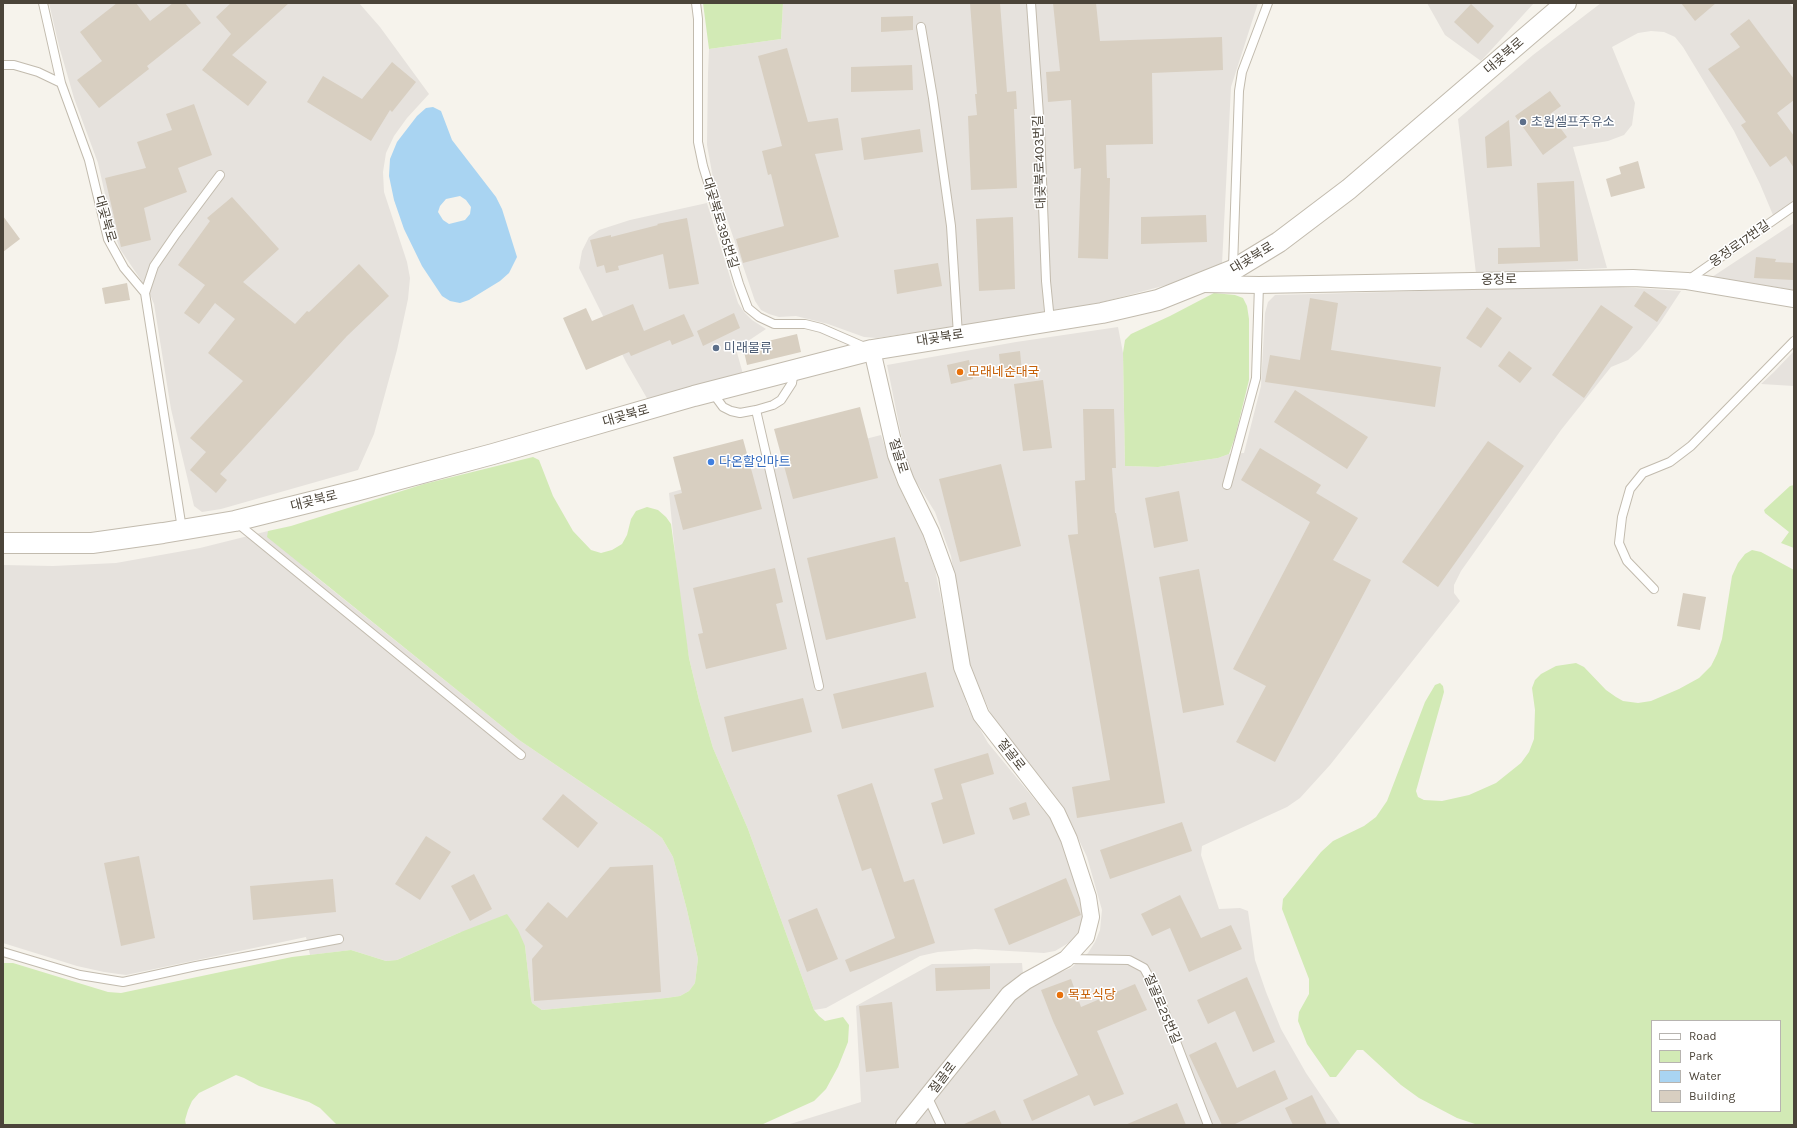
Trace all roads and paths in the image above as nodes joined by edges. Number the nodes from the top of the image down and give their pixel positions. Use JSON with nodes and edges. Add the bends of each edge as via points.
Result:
{"nodes":[{"id":1,"x":43,"y":3,"type":"edge"},
{"id":2,"x":696,"y":3,"type":"edge"},
{"id":3,"x":1031,"y":3,"type":"edge"},
{"id":4,"x":1268,"y":3,"type":"edge"},
{"id":5,"x":1566,"y":3,"type":"edge"},
{"id":6,"x":921,"y":27,"type":"dead end"},
{"id":7,"x":3,"y":65,"type":"edge"},
{"id":8,"x":61,"y":83,"type":"junction"},
{"id":9,"x":220,"y":175,"type":"dead end"},
{"id":10,"x":1794,"y":206,"type":"edge"},
{"id":11,"x":1233,"y":270,"type":"junction"},
{"id":12,"x":1687,"y":281,"type":"junction"},
{"id":13,"x":1203,"y":284,"type":"junction"},
{"id":14,"x":1260,"y":285,"type":"junction"},
{"id":15,"x":145,"y":293,"type":"junction"},
{"id":16,"x":1794,"y":299,"type":"edge"},
{"id":17,"x":1050,"y":321,"type":"junction"},
{"id":18,"x":958,"y":335,"type":"junction"},
{"id":19,"x":1794,"y":341,"type":"edge"},
{"id":20,"x":872,"y":350,"type":"junction"},
{"id":21,"x":794,"y":370,"type":"junction"},
{"id":22,"x":712,"y":392,"type":"junction"},
{"id":23,"x":756,"y":410,"type":"junction"},
{"id":24,"x":1227,"y":485,"type":"dead end"},
{"id":25,"x":235,"y":521,"type":"junction"},
{"id":26,"x":182,"y":530,"type":"junction"},
{"id":27,"x":3,"y":543,"type":"edge"},
{"id":28,"x":1654,"y":589,"type":"dead end"},
{"id":29,"x":819,"y":686,"type":"dead end"},
{"id":30,"x":521,"y":755,"type":"dead end"},
{"id":31,"x":339,"y":939,"type":"dead end"},
{"id":32,"x":3,"y":952,"type":"edge"},
{"id":33,"x":1066,"y":959,"type":"junction"},
{"id":34,"x":928,"y":1098,"type":"junction"},
{"id":35,"x":904,"y":1125,"type":"edge"},
{"id":36,"x":941,"y":1125,"type":"edge"},
{"id":37,"x":1208,"y":1125,"type":"edge"}],
"edges":[{"from":1,"to":8,"type":"lane","name":"대곶북로"},
{"from":2,"to":20,"type":"lane","name":"대곶북로395번길","via":[[698,142],[703,166],[748,308],[774,324],[805,324],[821,328]]},
{"from":3,"to":17,"type":"lane","name":"대곶북로403번길"},
{"from":4,"to":11,"type":"lane","via":[[1242,72],[1239,91]]},
{"from":5,"to":11,"type":"street","name":"대곶북로","via":[[1349,189],[1279,242]]},
{"from":6,"to":18,"type":"lane","via":[[951,226]]},
{"from":7,"to":8,"type":"lane","via":[[20,66]]},
{"from":8,"to":15,"type":"lane","name":"대곶북로","via":[[89,160],[108,239],[124,268]]},
{"from":9,"to":15,"type":"lane","via":[[154,266]]},
{"from":10,"to":12,"type":"lane","name":"옹정로17번길"},
{"from":11,"to":13,"type":"street","name":"대곶북로"},
{"from":12,"to":14,"type":"street","name":"옹정로","via":[[1633,278]]},
{"from":12,"to":16,"type":"street","name":"옹정로"},
{"from":13,"to":14,"type":"street","name":"옹정로"},
{"from":13,"to":17,"type":"street","name":"대곶북로","via":[[1158,300],[1102,313]]},
{"from":14,"to":24,"type":"lane","via":[[1256,378]]},
{"from":15,"to":26,"type":"lane"},
{"from":17,"to":18,"type":"street","name":"대곶북로"},
{"from":18,"to":20,"type":"street","name":"대곶북로"},
{"from":19,"to":28,"type":"lane","via":[[1691,446],[1670,462],[1643,473],[1630,489],[1622,517],[1619,543],[1627,561]]},
{"from":20,"to":21,"type":"street","name":"대곶북로"},
{"from":20,"to":33,"type":"street","name":"절골로","via":[[896,455],[932,532],[947,576],[962,667],[981,714],[1057,813],[1069,839],[1088,897],[1091,917],[1086,937]]},
{"from":21,"to":22,"type":"street","name":"대곶북로"},
{"from":21,"to":23,"type":"lane","via":[[792,383],[781,400]]},
{"from":22,"to":23,"type":"lane","via":[[723,407],[731,411],[740,413]]},
{"from":22,"to":25,"type":"street","name":"대곶북로","via":[[493,454]]},
{"from":23,"to":29,"type":"lane"},
{"from":25,"to":26,"type":"street","name":"대곶북로"},
{"from":25,"to":30,"type":"lane"},
{"from":26,"to":27,"type":"street","name":"대곶북로","via":[[92,543]]},
{"from":31,"to":32,"type":"lane","via":[[123,982],[80,975]]},
{"from":33,"to":34,"type":"street","name":"절골로","via":[[1026,981],[1009,994]]},
{"from":33,"to":37,"type":"lane","name":"절골로25번길","via":[[1129,960],[1144,968],[1157,992]]},
{"from":34,"to":35,"type":"street","name":"절골로"},
{"from":34,"to":36,"type":"lane","name":"절골로"}]}
